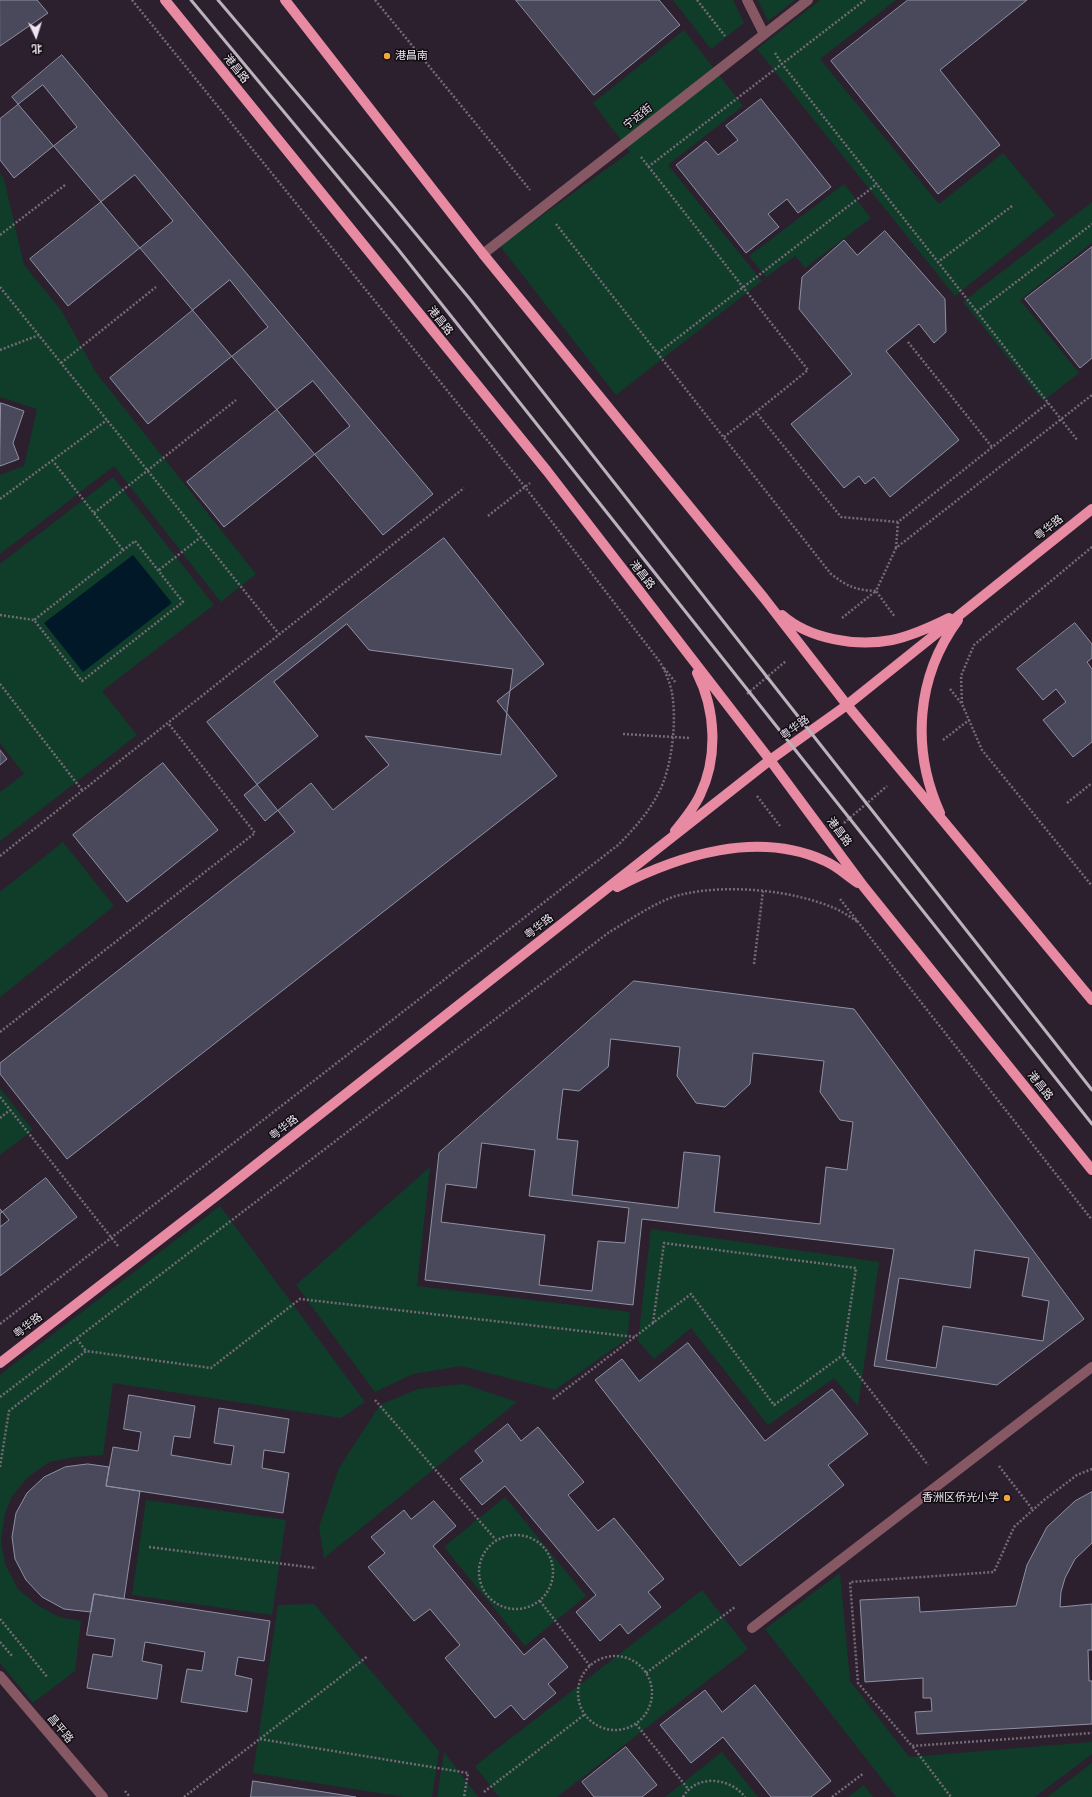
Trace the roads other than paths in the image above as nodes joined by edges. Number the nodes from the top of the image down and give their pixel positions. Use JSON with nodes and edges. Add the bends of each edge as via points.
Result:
{"nodes":[{"id":1,"x":165,"y":0,"type":"edge"},
{"id":2,"x":285,"y":0,"type":"edge"},
{"id":3,"x":747,"y":0,"type":"edge"},
{"id":4,"x":808,"y":0,"type":"edge"},
{"id":5,"x":764,"y":34,"type":"junction"},
{"id":6,"x":483,"y":254,"type":"junction"},
{"id":7,"x":1092,"y":510,"type":"edge"},
{"id":8,"x":764,"y":598,"type":"junction"},
{"id":9,"x":967,"y":609,"type":"junction"},
{"id":10,"x":686,"y":652,"type":"junction"},
{"id":11,"x":847,"y":705,"type":"junction"},
{"id":12,"x":770,"y":760,"type":"junction"},
{"id":13,"x":945,"y":824,"type":"junction"},
{"id":14,"x":664,"y":844,"type":"junction"},
{"id":15,"x":864,"y":887,"type":"junction"},
{"id":16,"x":594,"y":899,"type":"junction"},
{"id":17,"x":1092,"y":1000,"type":"edge"},
{"id":18,"x":1092,"y":1170,"type":"edge"},
{"id":19,"x":0,"y":1363,"type":"edge"},
{"id":20,"x":1092,"y":1368,"type":"edge"},
{"id":21,"x":752,"y":1628,"type":"dead end"},
{"id":22,"x":0,"y":1676,"type":"edge"},
{"id":23,"x":103,"y":1797,"type":"edge"}],
"edges":[{"from":1,"to":10,"type":"main road","name":"港昌路","via":[[547,471]]},
{"from":2,"to":6,"type":"main road"},
{"from":3,"to":5,"type":"street"},
{"from":4,"to":5,"type":"street","name":"宁远街"},
{"from":5,"to":6,"type":"street","name":"宁远街"},
{"from":6,"to":8,"type":"main road"},
{"from":7,"to":9,"type":"main road","name":"粤华路"},
{"from":8,"to":9,"type":"main road","via":[[790,622],[818,636],[854,642],[892,640],[926,629]]},
{"from":8,"to":11,"type":"main road"},
{"from":9,"to":11,"type":"main road","name":"粤华路"},
{"from":9,"to":13,"type":"main road","via":[[950,632],[936,659],[922,706],[921,726],[926,769]]},
{"from":10,"to":12,"type":"main road","name":"港昌路"},
{"from":10,"to":14,"type":"main road","via":[[703,685],[711,713],[710,769],[700,796]]},
{"from":11,"to":12,"type":"main road","name":"粤华路"},
{"from":11,"to":13,"type":"main road"},
{"from":12,"to":14,"type":"main road","name":"粤华路"},
{"from":12,"to":15,"type":"main road","name":"港昌路"},
{"from":13,"to":17,"type":"main road"},
{"from":14,"to":16,"type":"main road","name":"粤华路"},
{"from":15,"to":16,"type":"main road","via":[[826,861],[803,853],[782,849],[730,848],[665,865]]},
{"from":15,"to":18,"type":"main road","name":"港昌路"},
{"from":16,"to":19,"type":"main road","name":"粤华路"},
{"from":20,"to":21,"type":"street"},
{"from":22,"to":23,"type":"street","name":"昌平路"}]}
